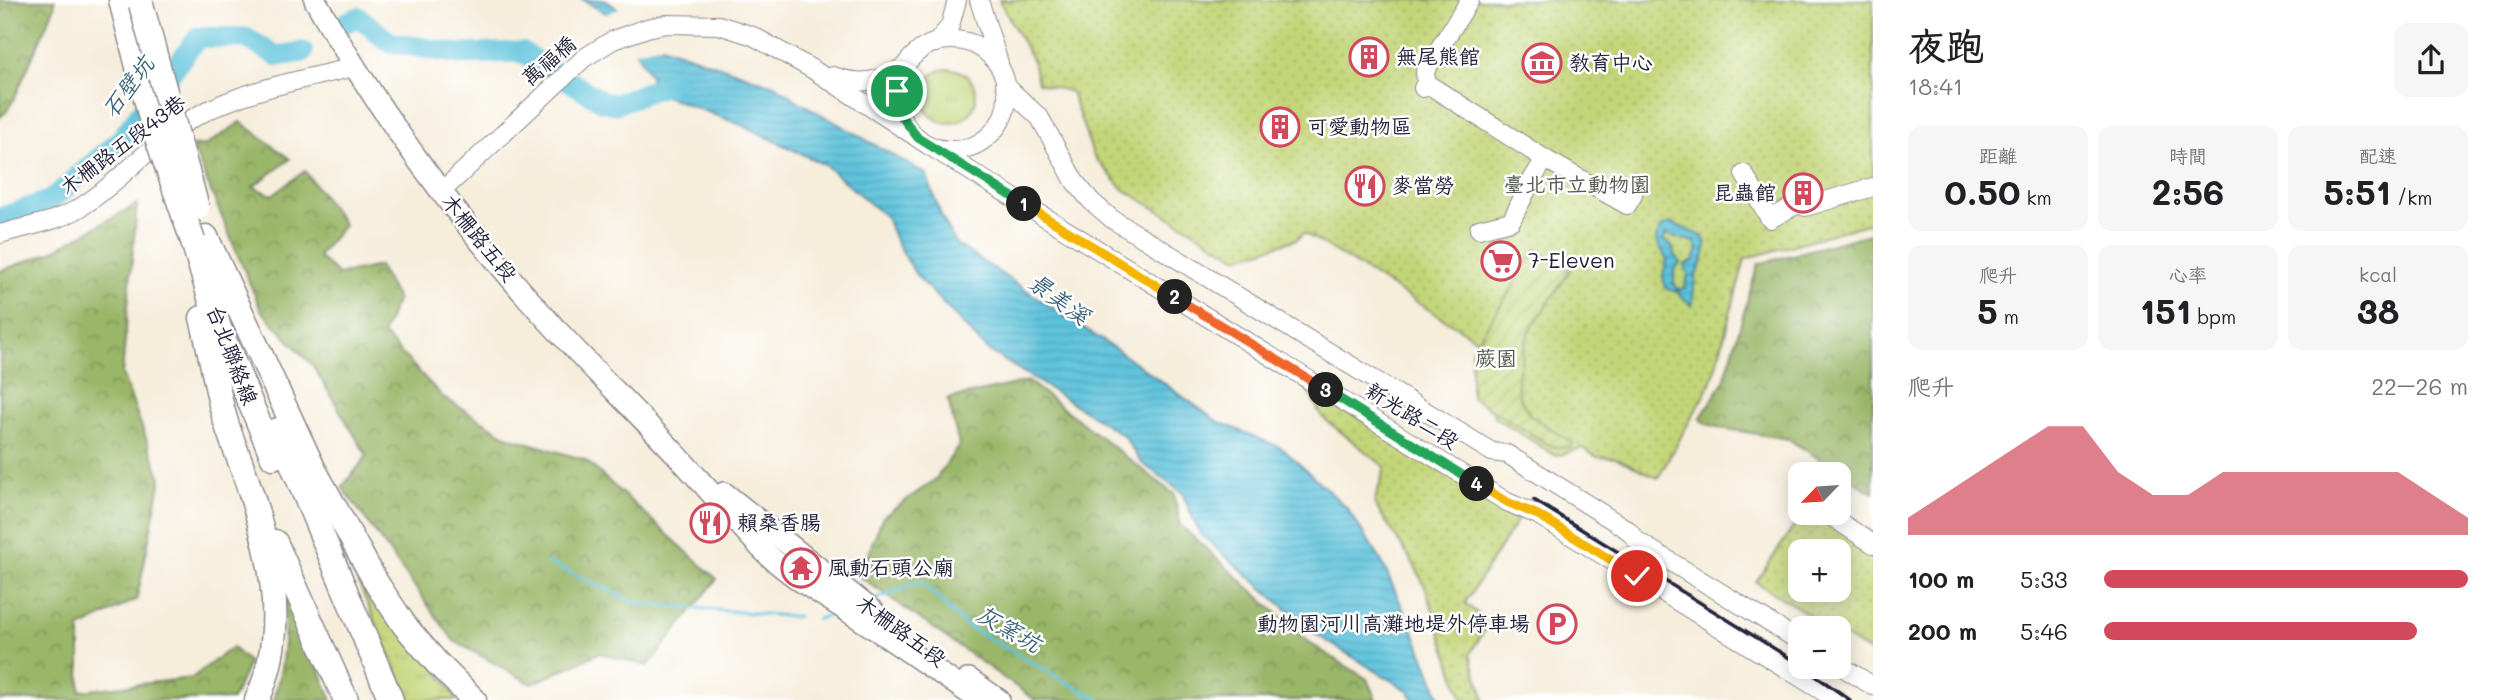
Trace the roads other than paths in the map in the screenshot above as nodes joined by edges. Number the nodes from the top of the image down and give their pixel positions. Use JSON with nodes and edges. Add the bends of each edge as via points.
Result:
{"nodes":[{"id":1,"x":315,"y":0,"type":"edge"},
{"id":2,"x":957,"y":0,"type":"edge"},
{"id":3,"x":979,"y":0,"type":"edge"},
{"id":4,"x":1470,"y":0,"type":"edge"},
{"id":5,"x":131,"y":3,"type":"edge"},
{"id":6,"x":753,"y":36,"type":"joint"},
{"id":7,"x":936,"y":43,"type":"junction"},
{"id":8,"x":905,"y":66,"type":"junction"},
{"id":9,"x":354,"y":67,"type":"junction"},
{"id":10,"x":812,"y":69,"type":"junction"},
{"id":11,"x":1004,"y":79,"type":"junction"},
{"id":12,"x":923,"y":141,"type":"junction"},
{"id":13,"x":1545,"y":159,"type":"junction"},
{"id":14,"x":1744,"y":174,"type":"dead end"},
{"id":15,"x":1873,"y":187,"type":"edge"},
{"id":16,"x":441,"y":192,"type":"junction"},
{"id":17,"x":1633,"y":195,"type":"dead end"},
{"id":18,"x":1479,"y":229,"type":"dead end"},
{"id":19,"x":0,"y":234,"type":"edge"},
{"id":20,"x":194,"y":240,"type":"junction"},
{"id":21,"x":674,"y":452,"type":"junction"},
{"id":22,"x":245,"y":474,"type":"junction"},
{"id":23,"x":1844,"y":525,"type":"edge"},
{"id":24,"x":782,"y":538,"type":"junction"},
{"id":25,"x":1873,"y":544,"type":"edge"},
{"id":26,"x":761,"y":548,"type":"junction"},
{"id":27,"x":838,"y":595,"type":"junction"},
{"id":28,"x":1788,"y":634,"type":"edge"},
{"id":29,"x":1851,"y":672,"type":"edge"},
{"id":30,"x":1873,"y":686,"type":"edge"},
{"id":31,"x":257,"y":700,"type":"edge"},
{"id":32,"x":346,"y":700,"type":"edge"},
{"id":33,"x":374,"y":700,"type":"edge"},
{"id":34,"x":391,"y":700,"type":"edge"},
{"id":35,"x":474,"y":700,"type":"edge"},
{"id":36,"x":979,"y":700,"type":"edge"},
{"id":37,"x":999,"y":700,"type":"edge"},
{"id":38,"x":1837,"y":700,"type":"edge"}],
"edges":[{"from":1,"to":9,"type":"main road","name":"木柵路五段"},
{"from":2,"to":7,"type":"street","via":[[950,26]]},
{"from":3,"to":11,"type":"street","name":"新光路二段"},
{"from":4,"to":13,"type":"street","via":[[1425,71],[1425,85]]},
{"from":5,"to":20,"type":"highway","name":"台北聯絡線","bridge":true,"via":[[153,126]]},
{"from":5,"to":20,"type":"highway","name":"台北聯絡線","bridge":true,"via":[[197,208]]},
{"from":6,"to":10,"type":"street","name":"新光路二段"},
{"from":6,"to":16,"type":"street","name":"萬福橋","via":[[719,25],[682,23],[647,28],[613,40],[566,74]]},
{"from":7,"to":8,"type":"street"},
{"from":7,"to":11,"type":"street","via":[[949,40],[975,46],[986,52]]},
{"from":8,"to":10,"type":"street","name":"新光路二段","via":[[869,82],[844,80]]},
{"from":8,"to":12,"type":"street","via":[[898,104],[908,128]]},
{"from":9,"to":16,"type":"main road","name":"木柵路五段"},
{"from":9,"to":19,"type":"street","name":"木柵路五段43巷","via":[[217,106],[162,139],[79,208]]},
{"from":10,"to":12,"type":"street","name":"新光路二段"},
{"from":11,"to":12,"type":"street","via":[[1005,109],[985,138],[952,150]]},
{"from":11,"to":28,"type":"street","name":"新光路二段","via":[[1040,118],[1075,183],[1112,219],[1458,432],[1492,452],[1507,454]]},
{"from":12,"to":38,"type":"street","name":"新光路二段"},
{"from":13,"to":17,"type":"street","via":[[1627,205]]},
{"from":13,"to":18,"type":"street","via":[[1511,221]]},
{"from":14,"to":15,"type":"street","via":[[1770,219],[1803,201],[1805,207]]},
{"from":16,"to":21,"type":"main road","name":"木柵路五段","via":[[527,298]]},
{"from":20,"to":22,"type":"highway","via":[[223,413]]},
{"from":20,"to":33,"type":"highway","name":"台北聯絡線","via":[[219,328]]},
{"from":20,"to":34,"type":"highway","name":"台北聯絡線"},
{"from":20,"to":35,"type":"highway","via":[[358,551],[405,626]]},
{"from":21,"to":24,"type":"main road","name":"木柵路五段"},
{"from":21,"to":26,"type":"main road","name":"木柵路五段"},
{"from":22,"to":31,"type":"highway","via":[[276,603],[273,653]]},
{"from":22,"to":32,"type":"highway"},
{"from":23,"to":25,"type":"street"},
{"from":24,"to":26,"type":"main road"},
{"from":24,"to":27,"type":"main road","name":"木柵路五段"},
{"from":26,"to":27,"type":"main road","name":"木柵路五段","via":[[788,573]]},
{"from":27,"to":36,"type":"main road","name":"木柵路五段"},
{"from":27,"to":37,"type":"main road","name":"木柵路五段"},
{"from":29,"to":30,"type":"street"}]}
